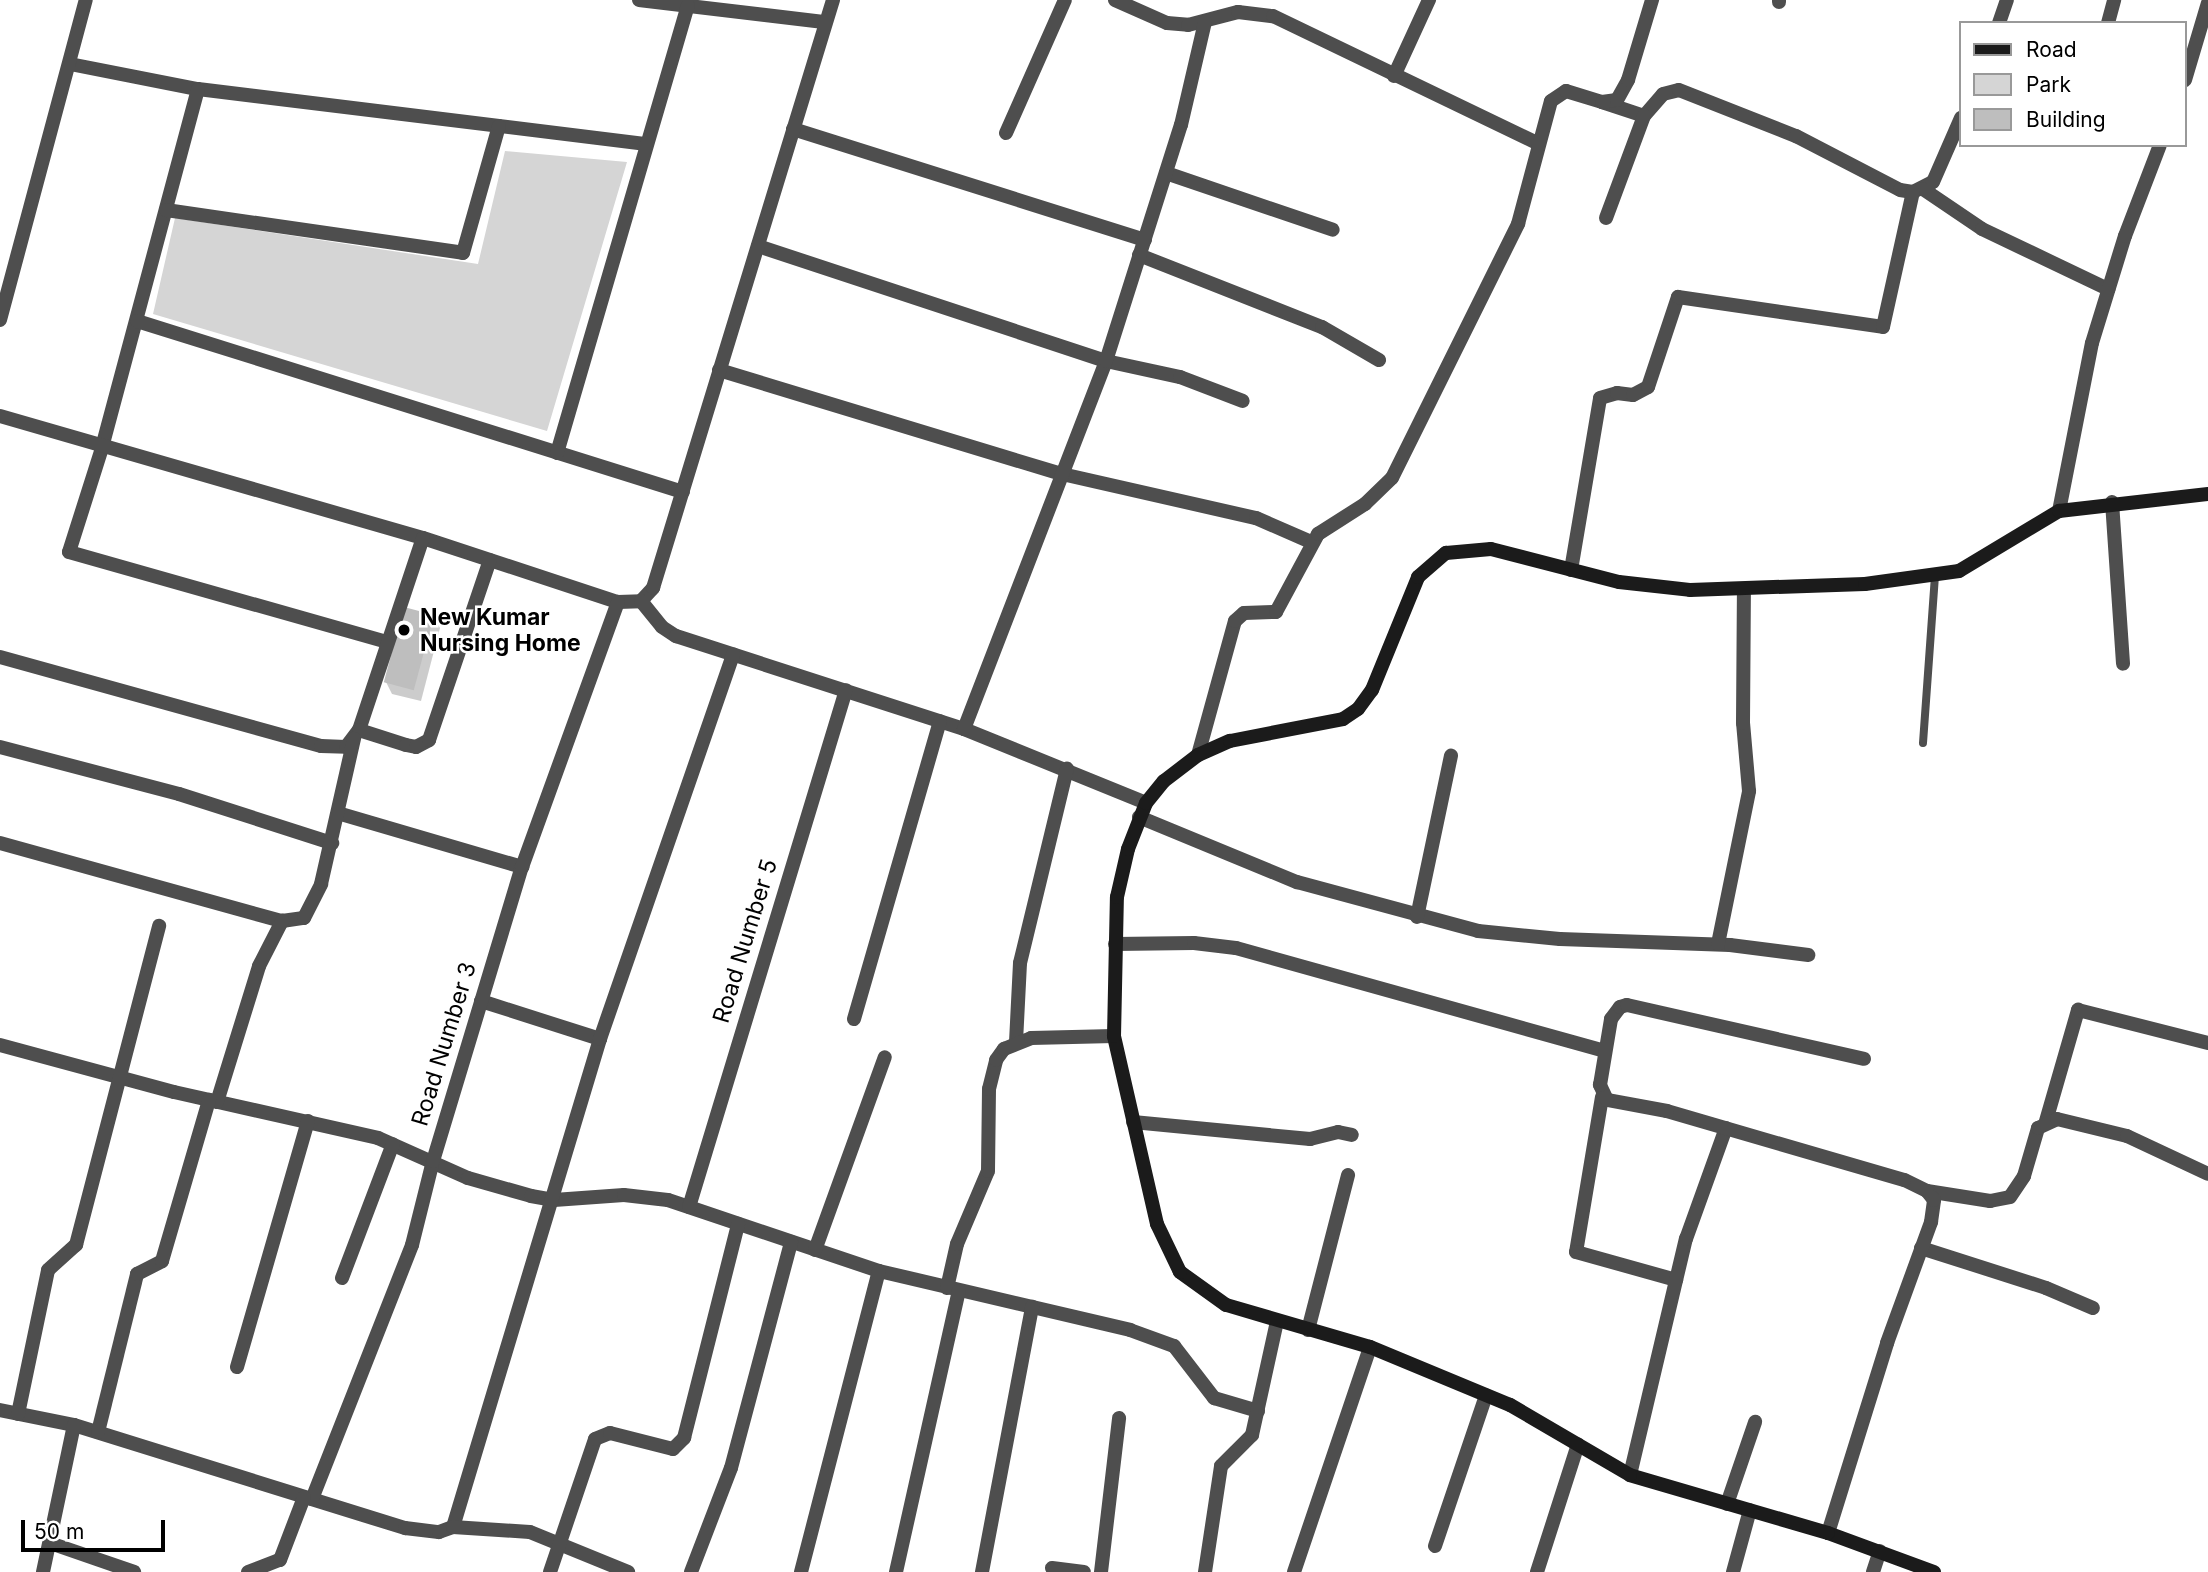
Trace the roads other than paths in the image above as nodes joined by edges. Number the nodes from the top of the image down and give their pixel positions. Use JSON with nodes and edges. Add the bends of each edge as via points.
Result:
{"nodes":[{"id":1,"x":86,"y":0,"type":"edge"},
{"id":2,"x":639,"y":0,"type":"edge"},
{"id":3,"x":833,"y":0,"type":"edge"},
{"id":4,"x":1065,"y":0,"type":"edge"},
{"id":5,"x":1115,"y":0,"type":"edge"},
{"id":6,"x":1429,"y":0,"type":"edge"},
{"id":7,"x":1651,"y":0,"type":"edge"},
{"id":8,"x":2007,"y":0,"type":"edge"},
{"id":9,"x":2114,"y":0,"type":"edge"},
{"id":10,"x":2208,"y":3,"type":"edge"},
{"id":11,"x":1137,"y":5,"type":"edge"},
{"id":12,"x":688,"y":6,"type":"junction"},
{"id":13,"x":1999,"y":21,"type":"edge"},
{"id":14,"x":2109,"y":21,"type":"edge"},
{"id":15,"x":824,"y":22,"type":"junction"},
{"id":16,"x":1205,"y":22,"type":"junction"},
{"id":17,"x":69,"y":64,"type":"junction"},
{"id":18,"x":2187,"y":73,"type":"edge"},
{"id":19,"x":1394,"y":76,"type":"junction"},
{"id":20,"x":198,"y":89,"type":"junction"},
{"id":21,"x":1602,"y":102,"type":"junction"},
{"id":22,"x":1644,"y":116,"type":"junction"},
{"id":23,"x":1960,"y":121,"type":"edge"},
{"id":24,"x":499,"y":126,"type":"junction"},
{"id":25,"x":793,"y":129,"type":"junction"},
{"id":26,"x":1006,"y":133,"type":"dead end"},
{"id":27,"x":647,"y":144,"type":"junction"},
{"id":28,"x":1539,"y":144,"type":"junction"},
{"id":29,"x":2159,"y":147,"type":"edge"},
{"id":30,"x":1166,"y":173,"type":"junction"},
{"id":31,"x":1918,"y":190,"type":"junction"},
{"id":32,"x":166,"y":210,"type":"junction"},
{"id":33,"x":1606,"y":218,"type":"dead end"},
{"id":34,"x":1333,"y":230,"type":"dead end"},
{"id":35,"x":1145,"y":240,"type":"junction"},
{"id":36,"x":758,"y":246,"type":"junction"},
{"id":37,"x":1139,"y":255,"type":"junction"},
{"id":38,"x":2108,"y":289,"type":"junction"},
{"id":39,"x":0,"y":320,"type":"edge"},
{"id":40,"x":137,"y":321,"type":"junction"},
{"id":41,"x":1379,"y":360,"type":"dead end"},
{"id":42,"x":1106,"y":361,"type":"junction"},
{"id":43,"x":719,"y":370,"type":"junction"},
{"id":44,"x":1243,"y":401,"type":"dead end"},
{"id":45,"x":0,"y":416,"type":"edge"},
{"id":46,"x":102,"y":448,"type":"junction"},
{"id":47,"x":557,"y":453,"type":"junction"},
{"id":48,"x":1062,"y":474,"type":"junction"},
{"id":49,"x":683,"y":492,"type":"junction"},
{"id":50,"x":2208,"y":495,"type":"edge"},
{"id":51,"x":2112,"y":502,"type":"junction"},
{"id":52,"x":2059,"y":511,"type":"junction"},
{"id":53,"x":423,"y":538,"type":"junction"},
{"id":54,"x":1311,"y":542,"type":"junction"},
{"id":55,"x":490,"y":559,"type":"junction"},
{"id":56,"x":1571,"y":570,"type":"junction"},
{"id":57,"x":1935,"y":576,"type":"junction"},
{"id":58,"x":1744,"y":590,"type":"junction"},
{"id":59,"x":618,"y":601,"type":"junction"},
{"id":60,"x":641,"y":601,"type":"junction"},
{"id":61,"x":388,"y":642,"type":"junction"},
{"id":62,"x":733,"y":654,"type":"junction"},
{"id":63,"x":0,"y":657,"type":"edge"},
{"id":64,"x":2123,"y":664,"type":"dead end"},
{"id":65,"x":846,"y":690,"type":"junction"},
{"id":66,"x":940,"y":721,"type":"junction"},
{"id":67,"x":964,"y":729,"type":"junction"},
{"id":68,"x":356,"y":735,"type":"junction"},
{"id":69,"x":1923,"y":743,"type":"dead end"},
{"id":70,"x":0,"y":747,"type":"edge"},
{"id":71,"x":1198,"y":755,"type":"junction"},
{"id":72,"x":1451,"y":756,"type":"dead end"},
{"id":73,"x":1068,"y":769,"type":"junction"},
{"id":74,"x":1146,"y":803,"type":"junction"},
{"id":75,"x":341,"y":814,"type":"junction"},
{"id":76,"x":1139,"y":817,"type":"junction"},
{"id":77,"x":0,"y":843,"type":"edge"},
{"id":78,"x":332,"y":843,"type":"junction"},
{"id":79,"x":522,"y":867,"type":"junction"},
{"id":80,"x":1417,"y":917,"type":"junction"},
{"id":81,"x":282,"y":921,"type":"junction"},
{"id":82,"x":159,"y":926,"type":"dead end"},
{"id":83,"x":1115,"y":944,"type":"junction"},
{"id":84,"x":1718,"y":944,"type":"junction"},
{"id":85,"x":1808,"y":955,"type":"dead end"},
{"id":86,"x":481,"y":1001,"type":"junction"},
{"id":87,"x":854,"y":1019,"type":"dead end"},
{"id":88,"x":1114,"y":1036,"type":"junction"},
{"id":89,"x":600,"y":1039,"type":"junction"},
{"id":90,"x":1016,"y":1042,"type":"junction"},
{"id":91,"x":2208,"y":1043,"type":"edge"},
{"id":92,"x":0,"y":1045,"type":"edge"},
{"id":93,"x":1605,"y":1051,"type":"junction"},
{"id":94,"x":885,"y":1057,"type":"dead end"},
{"id":95,"x":1864,"y":1059,"type":"dead end"},
{"id":96,"x":118,"y":1077,"type":"junction"},
{"id":97,"x":1602,"y":1097,"type":"junction"},
{"id":98,"x":213,"y":1101,"type":"junction"},
{"id":99,"x":308,"y":1121,"type":"junction"},
{"id":100,"x":2046,"y":1121,"type":"junction"},
{"id":101,"x":1133,"y":1122,"type":"junction"},
{"id":102,"x":1726,"y":1128,"type":"junction"},
{"id":103,"x":1352,"y":1135,"type":"dead end"},
{"id":104,"x":393,"y":1144,"type":"junction"},
{"id":105,"x":433,"y":1161,"type":"junction"},
{"id":106,"x":2208,"y":1174,"type":"edge"},
{"id":107,"x":1348,"y":1175,"type":"dead end"},
{"id":108,"x":1927,"y":1191,"type":"junction"},
{"id":109,"x":555,"y":1200,"type":"junction"},
{"id":110,"x":690,"y":1207,"type":"junction"},
{"id":111,"x":738,"y":1224,"type":"junction"},
{"id":112,"x":791,"y":1242,"type":"junction"},
{"id":113,"x":1921,"y":1248,"type":"junction"},
{"id":114,"x":815,"y":1251,"type":"junction"},
{"id":115,"x":879,"y":1271,"type":"junction"},
{"id":116,"x":342,"y":1278,"type":"dead end"},
{"id":117,"x":1676,"y":1280,"type":"junction"},
{"id":118,"x":953,"y":1289,"type":"junction"},
{"id":119,"x":1032,"y":1307,"type":"junction"},
{"id":120,"x":2093,"y":1308,"type":"dead end"},
{"id":121,"x":1277,"y":1321,"type":"junction"},
{"id":122,"x":1308,"y":1330,"type":"junction"},
{"id":123,"x":1370,"y":1347,"type":"junction"},
{"id":124,"x":237,"y":1367,"type":"dead end"},
{"id":125,"x":1486,"y":1395,"type":"junction"},
{"id":126,"x":0,"y":1410,"type":"edge"},
{"id":127,"x":1258,"y":1411,"type":"junction"},
{"id":128,"x":18,"y":1413,"type":"junction"},
{"id":129,"x":1119,"y":1418,"type":"dead end"},
{"id":130,"x":1755,"y":1422,"type":"dead end"},
{"id":131,"x":74,"y":1425,"type":"junction"},
{"id":132,"x":99,"y":1432,"type":"junction"},
{"id":133,"x":1578,"y":1444,"type":"junction"},
{"id":134,"x":1630,"y":1475,"type":"junction"},
{"id":135,"x":308,"y":1498,"type":"junction"},
{"id":136,"x":1727,"y":1504,"type":"junction"},
{"id":137,"x":1750,"y":1510,"type":"junction"},
{"id":138,"x":453,"y":1527,"type":"junction"},
{"id":139,"x":1828,"y":1533,"type":"junction"},
{"id":140,"x":559,"y":1540,"type":"junction"},
{"id":141,"x":50,"y":1542,"type":"junction"},
{"id":142,"x":1435,"y":1546,"type":"dead end"},
{"id":143,"x":1881,"y":1551,"type":"junction"},
{"id":144,"x":1052,"y":1568,"type":"dead end"},
{"id":145,"x":43,"y":1572,"type":"edge"},
{"id":146,"x":134,"y":1572,"type":"edge"},
{"id":147,"x":248,"y":1572,"type":"edge"},
{"id":148,"x":550,"y":1572,"type":"edge"},
{"id":149,"x":628,"y":1572,"type":"edge"},
{"id":150,"x":692,"y":1572,"type":"edge"},
{"id":151,"x":801,"y":1572,"type":"edge"},
{"id":152,"x":897,"y":1572,"type":"edge"},
{"id":153,"x":982,"y":1572,"type":"edge"},
{"id":154,"x":1084,"y":1572,"type":"edge"},
{"id":155,"x":1101,"y":1572,"type":"edge"},
{"id":156,"x":1205,"y":1572,"type":"edge"},
{"id":157,"x":1294,"y":1572,"type":"edge"},
{"id":158,"x":1537,"y":1572,"type":"edge"},
{"id":159,"x":1733,"y":1572,"type":"edge"},
{"id":160,"x":1873,"y":1572,"type":"edge"},
{"id":161,"x":1934,"y":1572,"type":"edge"}],
"edges":[{"from":1,"to":17,"type":"street"},
{"from":2,"to":12,"type":"street"},
{"from":3,"to":15,"type":"street"},
{"from":4,"to":26,"type":"street"},
{"from":5,"to":11,"type":"street"},
{"from":6,"to":19,"type":"street"},
{"from":7,"to":21,"type":"street","via":[[1623,92],[1617,100]]},
{"from":8,"to":13,"type":"street"},
{"from":9,"to":14,"type":"street"},
{"from":10,"to":18,"type":"street"},
{"from":11,"to":16,"type":"street","via":[[1167,23]]},
{"from":12,"to":15,"type":"street"},
{"from":12,"to":27,"type":"street"},
{"from":15,"to":25,"type":"street"},
{"from":16,"to":19,"type":"street","via":[[1238,12],[1273,16]]},
{"from":16,"to":30,"type":"street"},
{"from":17,"to":20,"type":"street"},
{"from":17,"to":39,"type":"street"},
{"from":19,"to":28,"type":"street"},
{"from":20,"to":24,"type":"street"},
{"from":20,"to":32,"type":"street"},
{"from":21,"to":22,"type":"street"},
{"from":21,"to":28,"type":"street","via":[[1573,92],[1558,93],[1551,101]]},
{"from":22,"to":31,"type":"street","via":[[1663,94],[1679,90],[1796,136],[1900,190]]},
{"from":22,"to":33,"type":"street"},
{"from":23,"to":31,"type":"street","via":[[1941,169]]},
{"from":24,"to":27,"type":"street"},
{"from":24,"to":32,"type":"street","via":[[463,253]]},
{"from":25,"to":35,"type":"street"},
{"from":25,"to":36,"type":"street"},
{"from":27,"to":47,"type":"street"},
{"from":28,"to":54,"type":"street","via":[[1518,224],[1392,478]]},
{"from":29,"to":38,"type":"street"},
{"from":30,"to":34,"type":"street"},
{"from":30,"to":35,"type":"street"},
{"from":31,"to":38,"type":"street","via":[[1982,229]]},
{"from":31,"to":56,"type":"street","via":[[1883,327],[1678,297],[1648,387],[1633,395],[1600,398]]},
{"from":32,"to":40,"type":"street"},
{"from":35,"to":37,"type":"street"},
{"from":36,"to":42,"type":"street"},
{"from":36,"to":43,"type":"street"},
{"from":37,"to":41,"type":"street","via":[[1322,327]]},
{"from":37,"to":42,"type":"street"},
{"from":38,"to":52,"type":"street","via":[[2089,356]]},
{"from":40,"to":46,"type":"street"},
{"from":40,"to":47,"type":"street"},
{"from":42,"to":44,"type":"street","via":[[1167,373]]},
{"from":42,"to":48,"type":"street"},
{"from":43,"to":48,"type":"street"},
{"from":43,"to":49,"type":"street"},
{"from":45,"to":46,"type":"street"},
{"from":46,"to":53,"type":"street"},
{"from":46,"to":61,"type":"street","via":[[69,552]]},
{"from":47,"to":49,"type":"street"},
{"from":48,"to":54,"type":"street","via":[[1256,518]]},
{"from":48,"to":67,"type":"street"},
{"from":49,"to":60,"type":"street","via":[[653,588]]},
{"from":50,"to":51,"type":"street"},
{"from":51,"to":52,"type":"street"},
{"from":51,"to":64,"type":"street"},
{"from":52,"to":57,"type":"street","via":[[1978,561]]},
{"from":53,"to":55,"type":"street"},
{"from":53,"to":61,"type":"street"},
{"from":54,"to":71,"type":"street","via":[[1276,612],[1244,613],[1235,621]]},
{"from":55,"to":59,"type":"street"},
{"from":55,"to":68,"type":"street","via":[[429,740],[416,747]]},
{"from":56,"to":58,"type":"street","via":[[1651,587]]},
{"from":56,"to":71,"type":"street","via":[[1491,549],[1446,553],[1418,577],[1372,690],[1358,709],[1343,719],[1230,741]]},
{"from":57,"to":58,"type":"street"},
{"from":57,"to":69,"type":"lane"},
{"from":58,"to":84,"type":"street","via":[[1749,791]]},
{"from":59,"to":60,"type":"street"},
{"from":59,"to":79,"type":"street","name":"Road Number 3"},
{"from":60,"to":62,"type":"street","via":[[662,628]]},
{"from":61,"to":68,"type":"street"},
{"from":62,"to":65,"type":"street"},
{"from":62,"to":89,"type":"street"},
{"from":63,"to":68,"type":"street","via":[[321,746],[346,747]]},
{"from":65,"to":66,"type":"street"},
{"from":65,"to":110,"type":"street","name":"Road Number 5"},
{"from":66,"to":67,"type":"street"},
{"from":66,"to":87,"type":"street"},
{"from":67,"to":73,"type":"street"},
{"from":68,"to":75,"type":"street"},
{"from":70,"to":78,"type":"street","via":[[179,794]]},
{"from":71,"to":74,"type":"street","via":[[1164,781]]},
{"from":72,"to":80,"type":"street"},
{"from":73,"to":74,"type":"street"},
{"from":73,"to":90,"type":"street","via":[[1020,962]]},
{"from":74,"to":76,"type":"street"},
{"from":75,"to":78,"type":"street"},
{"from":75,"to":79,"type":"street"},
{"from":76,"to":80,"type":"street","via":[[1241,863]]},
{"from":76,"to":83,"type":"street","via":[[1118,897]]},
{"from":77,"to":81,"type":"street"},
{"from":78,"to":81,"type":"street","via":[[312,911],[304,918]]},
{"from":79,"to":86,"type":"street","name":"Road Number 3"},
{"from":80,"to":84,"type":"street","via":[[1521,937]]},
{"from":81,"to":98,"type":"street","via":[[259,966]]},
{"from":82,"to":96,"type":"street"},
{"from":83,"to":88,"type":"street"},
{"from":83,"to":93,"type":"street","via":[[1194,943],[1236,948]]},
{"from":84,"to":85,"type":"street"},
{"from":86,"to":89,"type":"street"},
{"from":86,"to":105,"type":"street","name":"Road Number 3"},
{"from":88,"to":90,"type":"street","via":[[1059,1034]]},
{"from":88,"to":101,"type":"street"},
{"from":89,"to":109,"type":"street"},
{"from":90,"to":118,"type":"street","via":[[1004,1049],[992,1073],[988,1171],[957,1244]]},
{"from":91,"to":100,"type":"street","via":[[2078,1010]]},
{"from":92,"to":96,"type":"street"},
{"from":93,"to":95,"type":"street","via":[[1615,1012],[1627,1005]]},
{"from":93,"to":97,"type":"street"},
{"from":94,"to":114,"type":"street"},
{"from":96,"to":98,"type":"street"},
{"from":96,"to":128,"type":"street","via":[[76,1245],[48,1270]]},
{"from":97,"to":102,"type":"street"},
{"from":97,"to":117,"type":"street","via":[[1576,1252]]},
{"from":98,"to":99,"type":"street"},
{"from":98,"to":132,"type":"street","via":[[162,1261],[137,1274]]},
{"from":99,"to":104,"type":"street"},
{"from":99,"to":124,"type":"street"},
{"from":100,"to":106,"type":"street","via":[[2073,1121],[2127,1136]]},
{"from":100,"to":108,"type":"street","via":[[2038,1128],[2024,1176],[2010,1197],[1990,1201]]},
{"from":101,"to":103,"type":"street","via":[[1310,1139],[1338,1132]]},
{"from":101,"to":121,"type":"street","via":[[1157,1224],[1180,1272],[1226,1305]]},
{"from":102,"to":108,"type":"street","via":[[1905,1180]]},
{"from":102,"to":117,"type":"street"},
{"from":104,"to":105,"type":"street"},
{"from":104,"to":116,"type":"street"},
{"from":105,"to":109,"type":"street","via":[[496,1187]]},
{"from":105,"to":135,"type":"street","name":"Road Number 3","via":[[412,1245]]},
{"from":107,"to":122,"type":"street"},
{"from":108,"to":113,"type":"street","via":[[1934,1211]]},
{"from":109,"to":110,"type":"street","via":[[646,1196]]},
{"from":109,"to":138,"type":"street"},
{"from":110,"to":111,"type":"street"},
{"from":111,"to":112,"type":"street"},
{"from":111,"to":140,"type":"street","via":[[684,1437],[673,1448],[600,1434],[590,1448]]},
{"from":112,"to":114,"type":"street"},
{"from":112,"to":150,"type":"street","via":[[734,1457]]},
{"from":113,"to":120,"type":"street"},
{"from":113,"to":139,"type":"street"},
{"from":114,"to":115,"type":"street"},
{"from":115,"to":118,"type":"street"},
{"from":115,"to":151,"type":"street"},
{"from":117,"to":134,"type":"street"},
{"from":118,"to":119,"type":"street"},
{"from":118,"to":152,"type":"street"},
{"from":119,"to":127,"type":"street","via":[[1174,1346],[1194,1367],[1206,1392]]},
{"from":119,"to":153,"type":"street"},
{"from":121,"to":122,"type":"street"},
{"from":121,"to":127,"type":"street"},
{"from":122,"to":123,"type":"street"},
{"from":123,"to":125,"type":"street"},
{"from":123,"to":157,"type":"street"},
{"from":125,"to":133,"type":"street"},
{"from":125,"to":142,"type":"street"},
{"from":126,"to":128,"type":"street"},
{"from":127,"to":156,"type":"street","via":[[1248,1443],[1226,1457],[1221,1466]]},
{"from":128,"to":131,"type":"street"},
{"from":129,"to":155,"type":"street"},
{"from":130,"to":136,"type":"street"},
{"from":131,"to":132,"type":"street"},
{"from":131,"to":141,"type":"street"},
{"from":132,"to":135,"type":"street"},
{"from":133,"to":134,"type":"street"},
{"from":133,"to":158,"type":"street"},
{"from":134,"to":136,"type":"street"},
{"from":135,"to":138,"type":"street","via":[[405,1528],[439,1532]]},
{"from":135,"to":147,"type":"street","name":"Road Number 3","via":[[280,1560]]},
{"from":136,"to":137,"type":"street"},
{"from":137,"to":139,"type":"street"},
{"from":137,"to":159,"type":"street"},
{"from":138,"to":140,"type":"street","via":[[530,1532]]},
{"from":139,"to":143,"type":"street"},
{"from":140,"to":148,"type":"street"},
{"from":140,"to":149,"type":"street"},
{"from":141,"to":145,"type":"street"},
{"from":141,"to":146,"type":"street"},
{"from":143,"to":160,"type":"street"},
{"from":143,"to":161,"type":"street"},
{"from":144,"to":154,"type":"street"}]}
